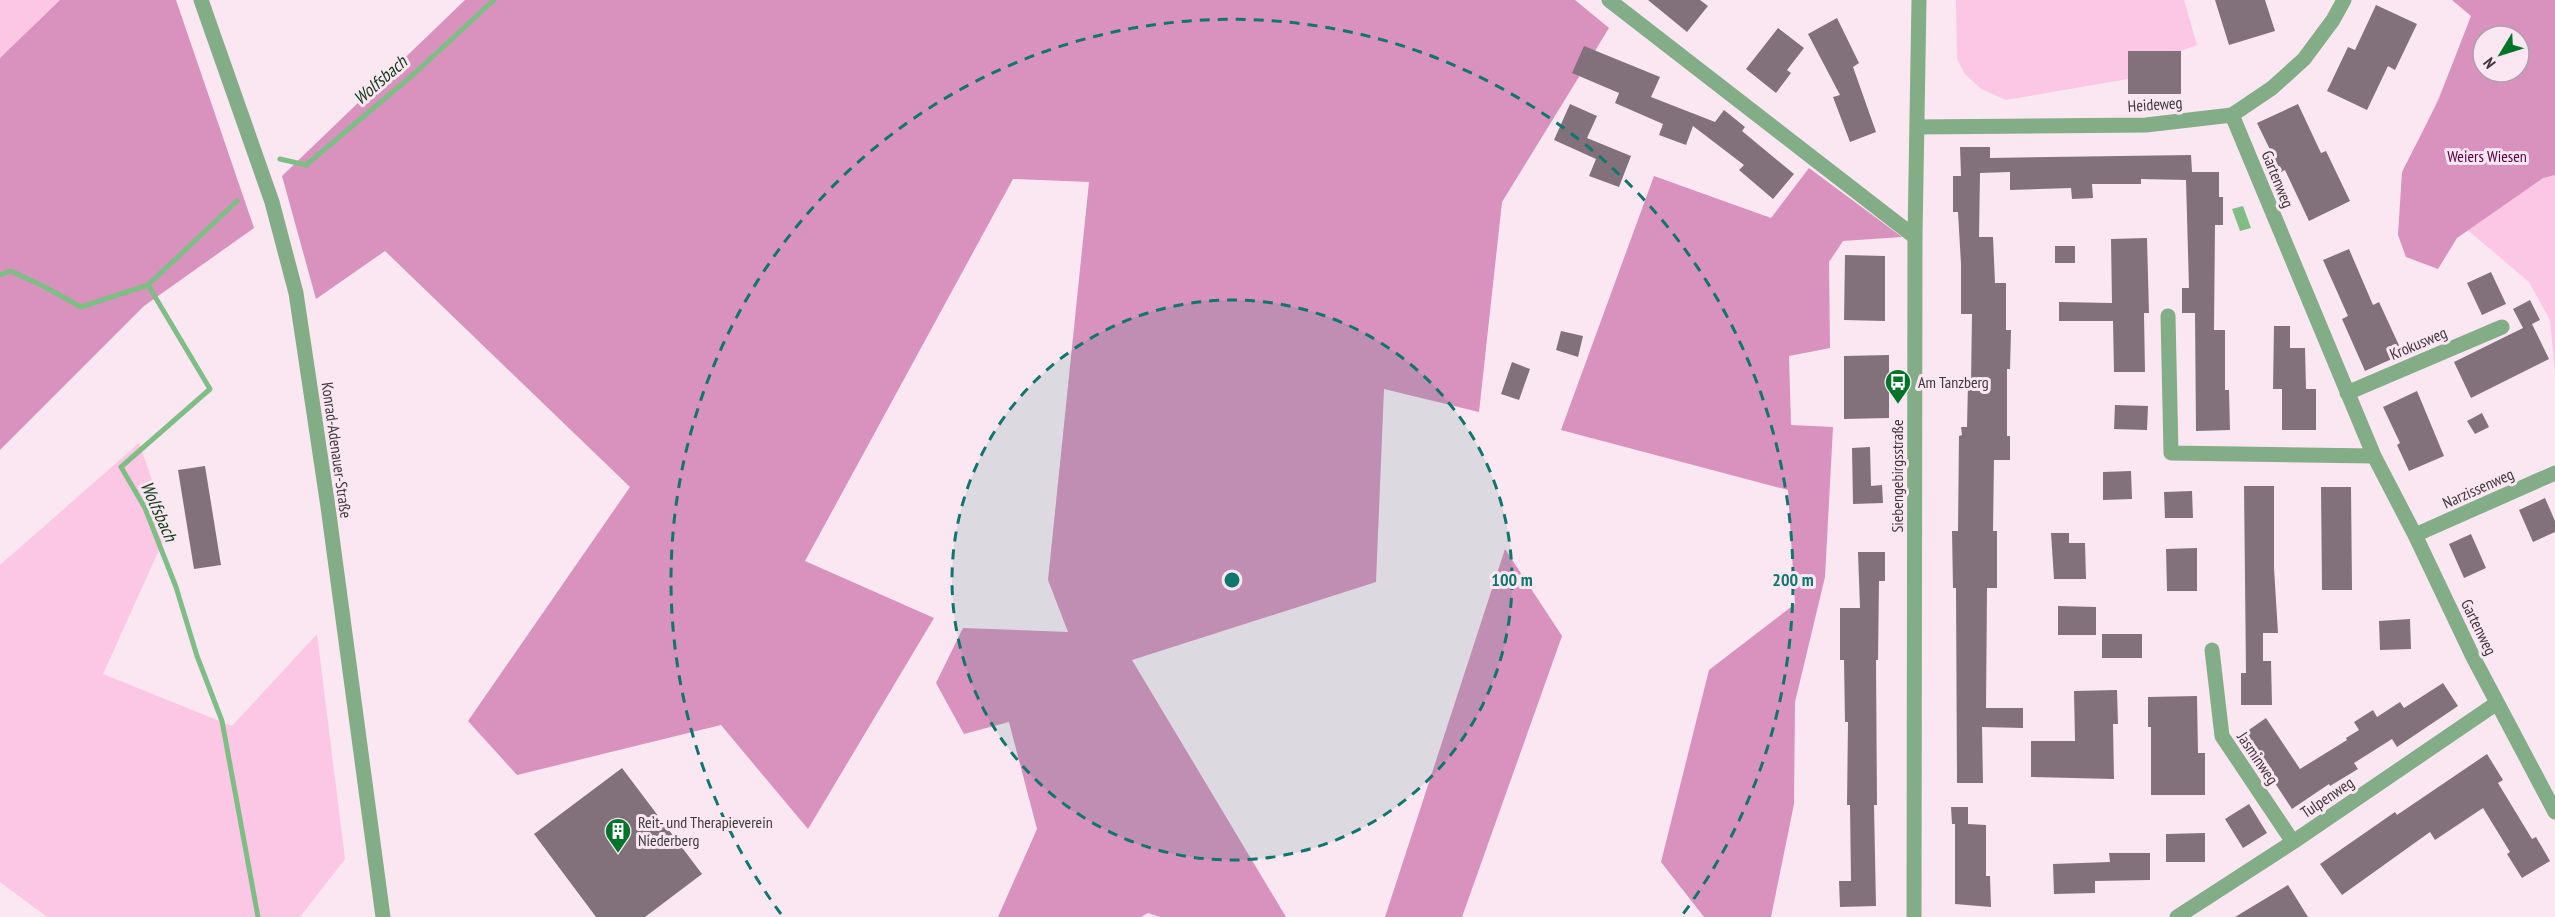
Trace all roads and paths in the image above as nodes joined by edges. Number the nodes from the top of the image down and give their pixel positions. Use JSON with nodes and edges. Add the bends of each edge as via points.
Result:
{"nodes":[{"id":1,"x":201,"y":0,"type":"edge"},
{"id":2,"x":1609,"y":0,"type":"edge"},
{"id":3,"x":1919,"y":0,"type":"edge"},
{"id":4,"x":2344,"y":0,"type":"edge"},
{"id":5,"x":2232,"y":115,"type":"junction"},
{"id":6,"x":1917,"y":127,"type":"junction"},
{"id":7,"x":1915,"y":237,"type":"junction"},
{"id":8,"x":2168,"y":316,"type":"dead end"},
{"id":9,"x":2502,"y":327,"type":"dead end"},
{"id":10,"x":2347,"y":393,"type":"junction"},
{"id":11,"x":2374,"y":456,"type":"junction"},
{"id":12,"x":2555,"y":473,"type":"edge"},
{"id":13,"x":2415,"y":535,"type":"junction"},
{"id":14,"x":2212,"y":650,"type":"dead end"},
{"id":15,"x":2497,"y":703,"type":"junction"},
{"id":16,"x":2555,"y":812,"type":"edge"},
{"id":17,"x":2293,"y":842,"type":"junction"},
{"id":18,"x":383,"y":917,"type":"edge"},
{"id":19,"x":1914,"y":917,"type":"edge"},
{"id":20,"x":2177,"y":917,"type":"edge"}],
"edges":[{"from":1,"to":18,"type":"street","name":"Konrad-Adenauer-Straße","via":[[272,202],[296,293]]},
{"from":2,"to":7,"type":"street"},
{"from":3,"to":6,"type":"street","name":"Siebengebirgsstraße"},
{"from":4,"to":5,"type":"street","name":"Heideweg","via":[[2304,59],[2272,88]]},
{"from":5,"to":6,"type":"street","name":"Heideweg","via":[[2146,125]]},
{"from":5,"to":10,"type":"street","name":"Gartenweg"},
{"from":6,"to":7,"type":"street","name":"Siebengebirgsstraße"},
{"from":7,"to":19,"type":"street","name":"Siebengebirgsstraße"},
{"from":8,"to":11,"type":"street","via":[[2170,453]]},
{"from":9,"to":10,"type":"street","name":"Krokusweg"},
{"from":10,"to":11,"type":"street","name":"Gartenweg"},
{"from":11,"to":13,"type":"street","name":"Gartenweg"},
{"from":12,"to":13,"type":"street","name":"Narzissenweg"},
{"from":13,"to":15,"type":"street","name":"Gartenweg"},
{"from":14,"to":17,"type":"street","name":"Jasminweg","via":[[2222,736]]},
{"from":15,"to":16,"type":"street","name":"Gartenweg"},
{"from":15,"to":17,"type":"street","name":"Tulpenweg"},
{"from":17,"to":20,"type":"street","name":"Tulpenweg"}]}
